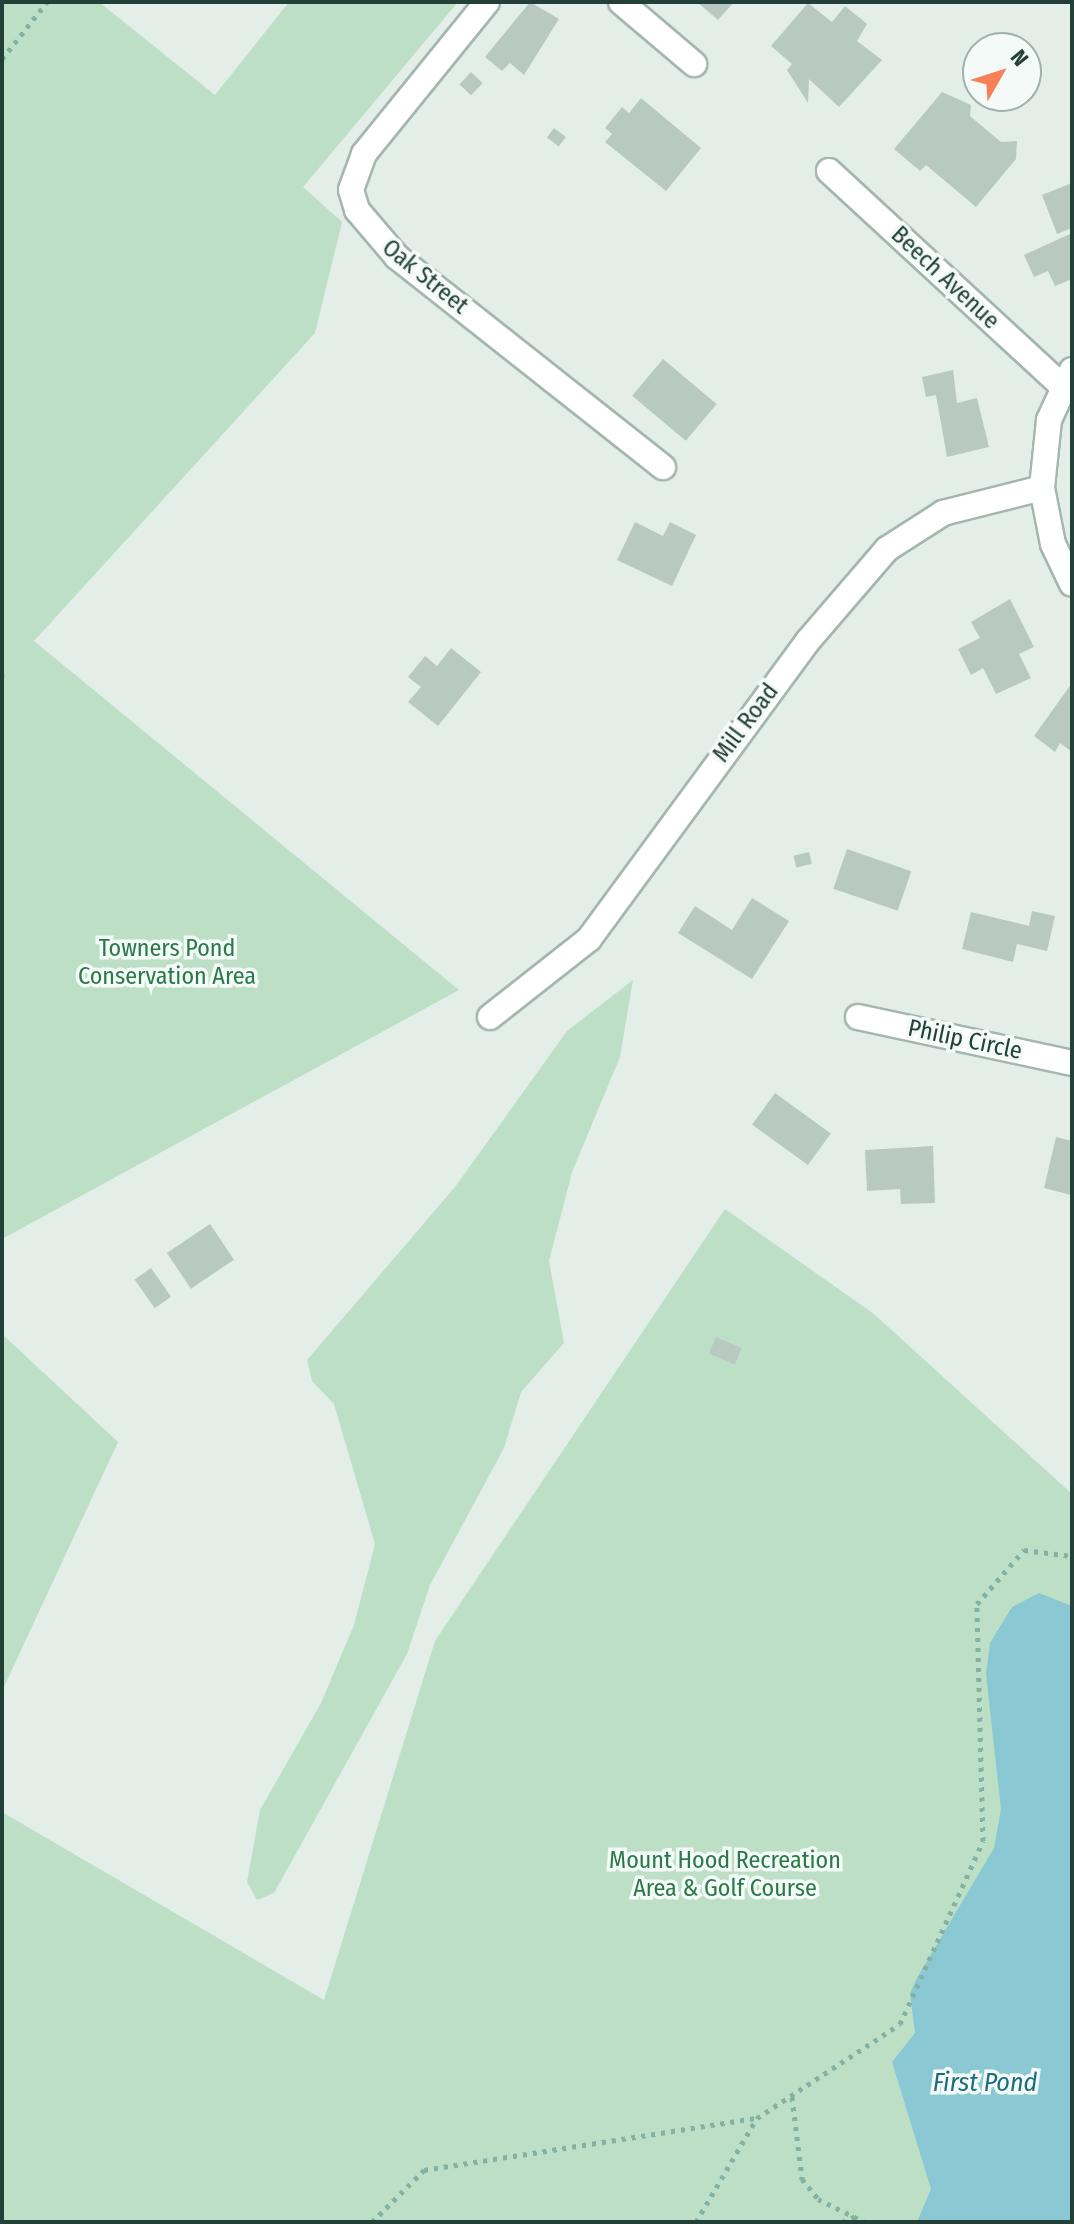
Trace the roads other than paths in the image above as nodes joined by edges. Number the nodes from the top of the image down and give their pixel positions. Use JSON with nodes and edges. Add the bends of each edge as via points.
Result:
{"nodes":[{"id":1,"x":487,"y":2,"type":"edge"},
{"id":2,"x":621,"y":2,"type":"edge"},
{"id":3,"x":694,"y":64,"type":"dead end"},
{"id":4,"x":829,"y":171,"type":"dead end"},
{"id":5,"x":1066,"y":378,"type":"edge"},
{"id":6,"x":663,"y":467,"type":"dead end"},
{"id":7,"x":1042,"y":488,"type":"junction"},
{"id":8,"x":1072,"y":584,"type":"edge"},
{"id":9,"x":490,"y":1017,"type":"dead end"},
{"id":10,"x":858,"y":1017,"type":"dead end"},
{"id":11,"x":1072,"y":1063,"type":"edge"}],
"edges":[{"from":1,"to":6,"type":"street","name":"Oak Street","via":[[364,154],[351,190],[357,210],[397,257]]},
{"from":2,"to":3,"type":"street"},
{"from":4,"to":5,"type":"street","name":"Beech Avenue"},
{"from":5,"to":7,"type":"street"},
{"from":7,"to":8,"type":"street","via":[[1053,544]]},
{"from":7,"to":9,"type":"street","name":"Mill Road","via":[[943,513],[887,549],[798,653],[589,939]]},
{"from":10,"to":11,"type":"street","name":"Philip Circle"}]}
